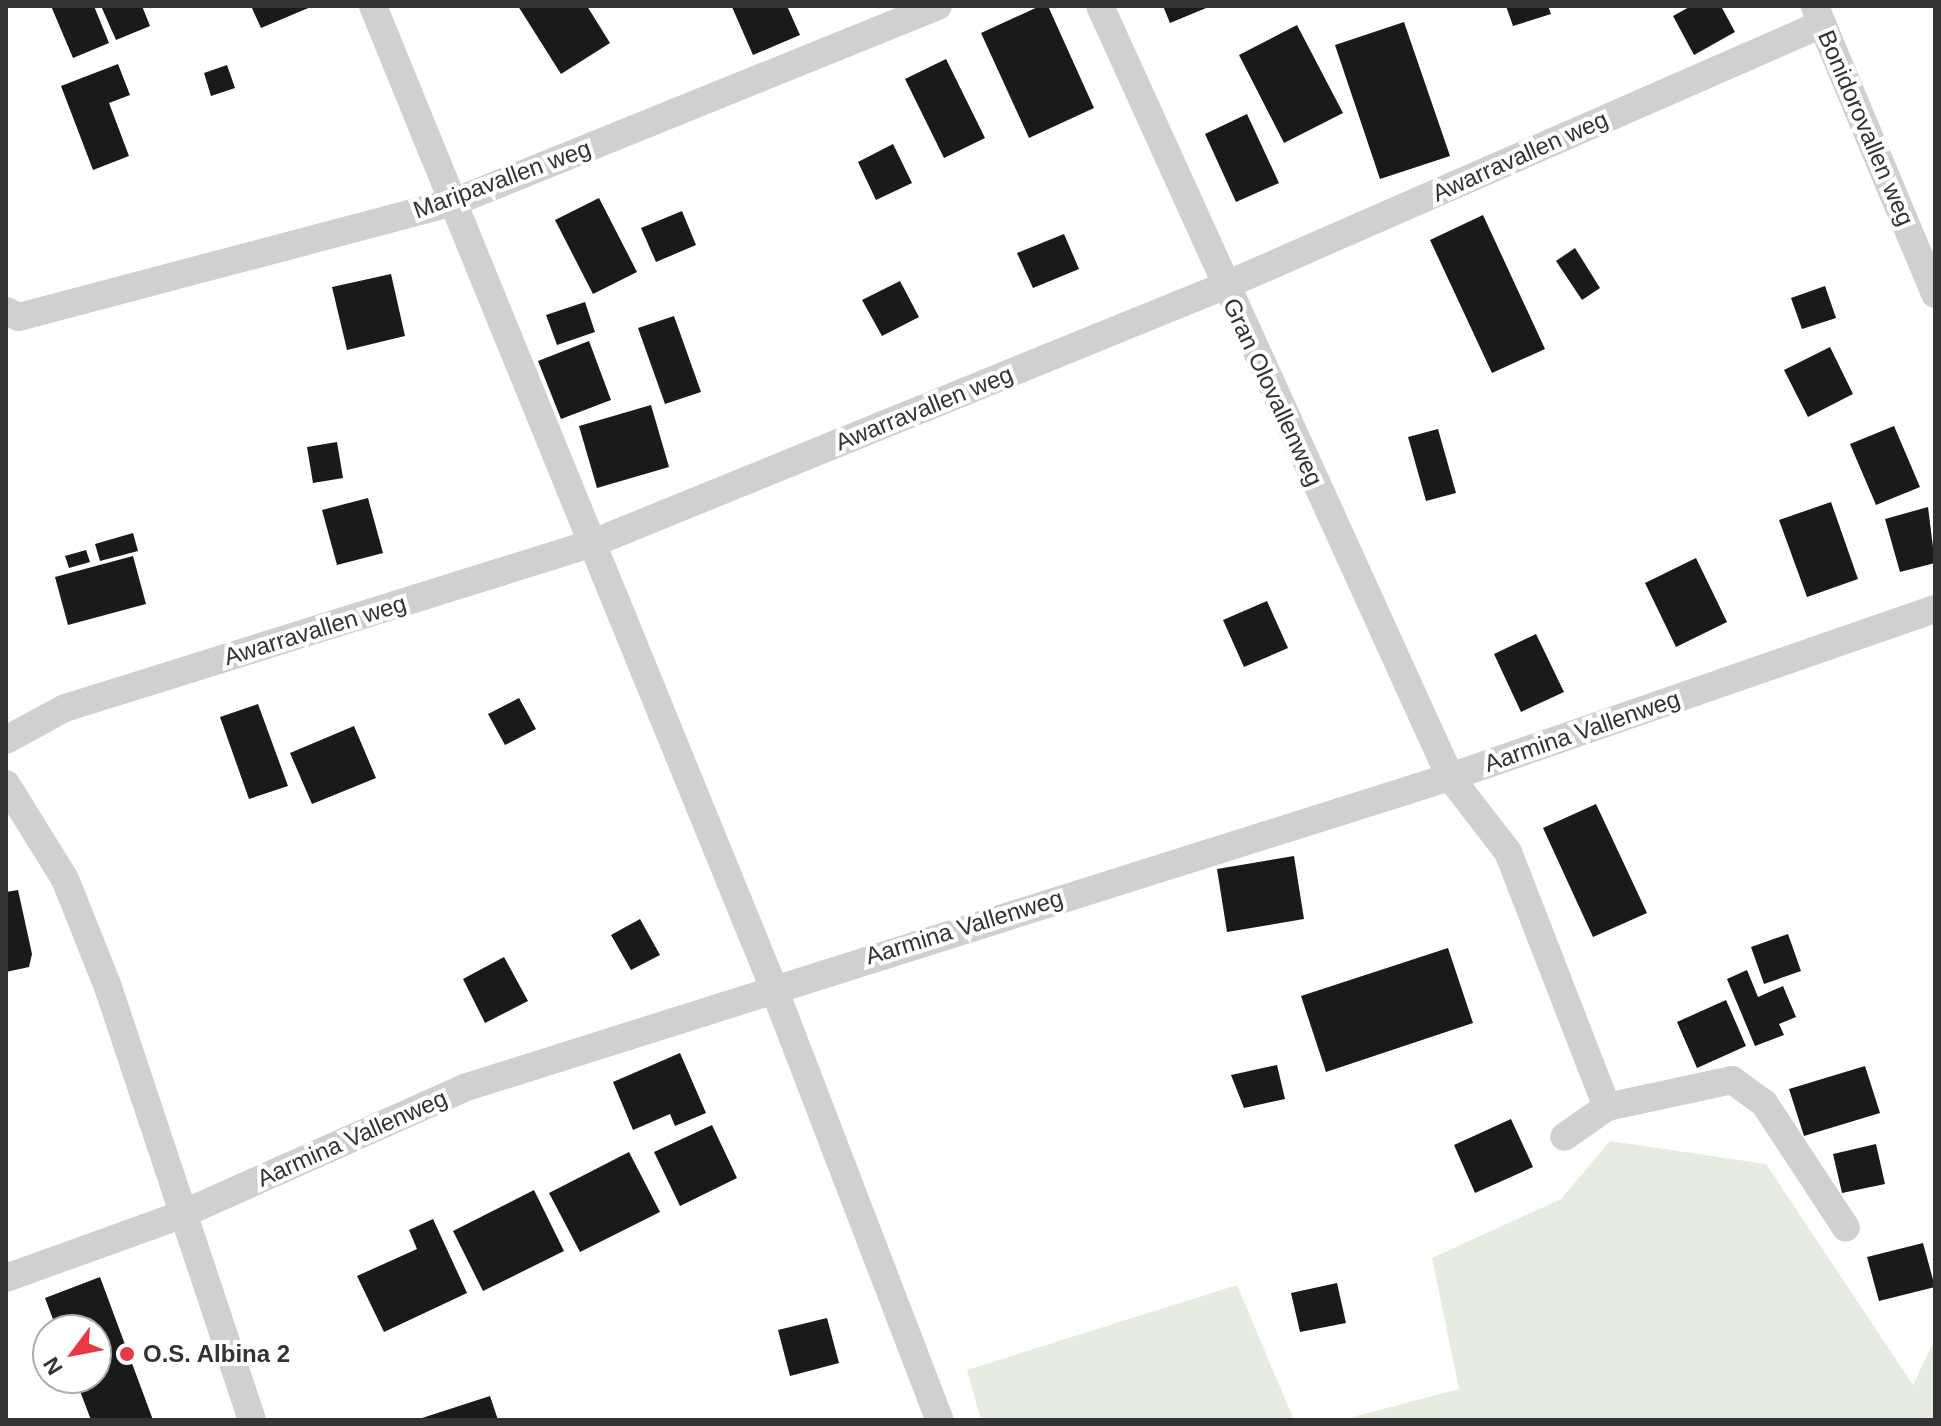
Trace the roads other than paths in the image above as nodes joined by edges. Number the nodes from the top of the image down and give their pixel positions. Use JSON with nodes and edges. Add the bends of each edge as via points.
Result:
{"nodes":[{"id":1,"x":373,"y":6,"type":"edge"},
{"id":2,"x":938,"y":6,"type":"edge"},
{"id":3,"x":1100,"y":6,"type":"edge"},
{"id":4,"x":1818,"y":15,"type":"edge"},
{"id":5,"x":454,"y":202,"type":"junction"},
{"id":6,"x":1224,"y":286,"type":"junction"},
{"id":7,"x":1935,"y":294,"type":"edge"},
{"id":8,"x":6,"y":311,"type":"edge"},
{"id":9,"x":593,"y":543,"type":"junction"},
{"id":10,"x":1935,"y":609,"type":"edge"},
{"id":11,"x":6,"y":740,"type":"edge"},
{"id":12,"x":1450,"y":777,"type":"junction"},
{"id":13,"x":6,"y":784,"type":"edge"},
{"id":14,"x":773,"y":986,"type":"junction"},
{"id":15,"x":1607,"y":1107,"type":"junction"},
{"id":16,"x":1564,"y":1137,"type":"dead end"},
{"id":17,"x":178,"y":1216,"type":"junction"},
{"id":18,"x":1846,"y":1228,"type":"dead end"},
{"id":19,"x":6,"y":1278,"type":"edge"},
{"id":20,"x":252,"y":1420,"type":"edge"},
{"id":21,"x":940,"y":1420,"type":"edge"}],
"edges":[{"from":1,"to":5,"type":"street"},
{"from":2,"to":5,"type":"street","name":"Maripavallen weg"},
{"from":3,"to":6,"type":"street","name":"Gran Olovallenweg"},
{"from":4,"to":6,"type":"street","name":"Awarravallen weg"},
{"from":4,"to":7,"type":"street","name":"Bonidorovallen weg"},
{"from":5,"to":8,"type":"street","name":"Maripavallen weg","via":[[19,317]]},
{"from":5,"to":9,"type":"street"},
{"from":6,"to":9,"type":"street","name":"Awarravallen weg"},
{"from":6,"to":12,"type":"street","name":"Gran Olovallenweg"},
{"from":9,"to":11,"type":"street","name":"Awarravallen weg","via":[[65,708]]},
{"from":9,"to":14,"type":"street"},
{"from":10,"to":12,"type":"street","name":"Aarmina Vallenweg"},
{"from":12,"to":14,"type":"street","name":"Aarmina Vallenweg"},
{"from":12,"to":15,"type":"street","name":"Gran Olovallenweg","via":[[1508,852]]},
{"from":13,"to":17,"type":"street","via":[[65,879],[108,987]]},
{"from":14,"to":17,"type":"street","name":"Aarmina Vallenweg","via":[[467,1087]]},
{"from":14,"to":21,"type":"street"},
{"from":15,"to":16,"type":"street"},
{"from":15,"to":18,"type":"street","via":[[1732,1080],[1764,1103]]},
{"from":17,"to":19,"type":"street","name":"Aarmina Vallenweg"},
{"from":17,"to":20,"type":"street"}]}
